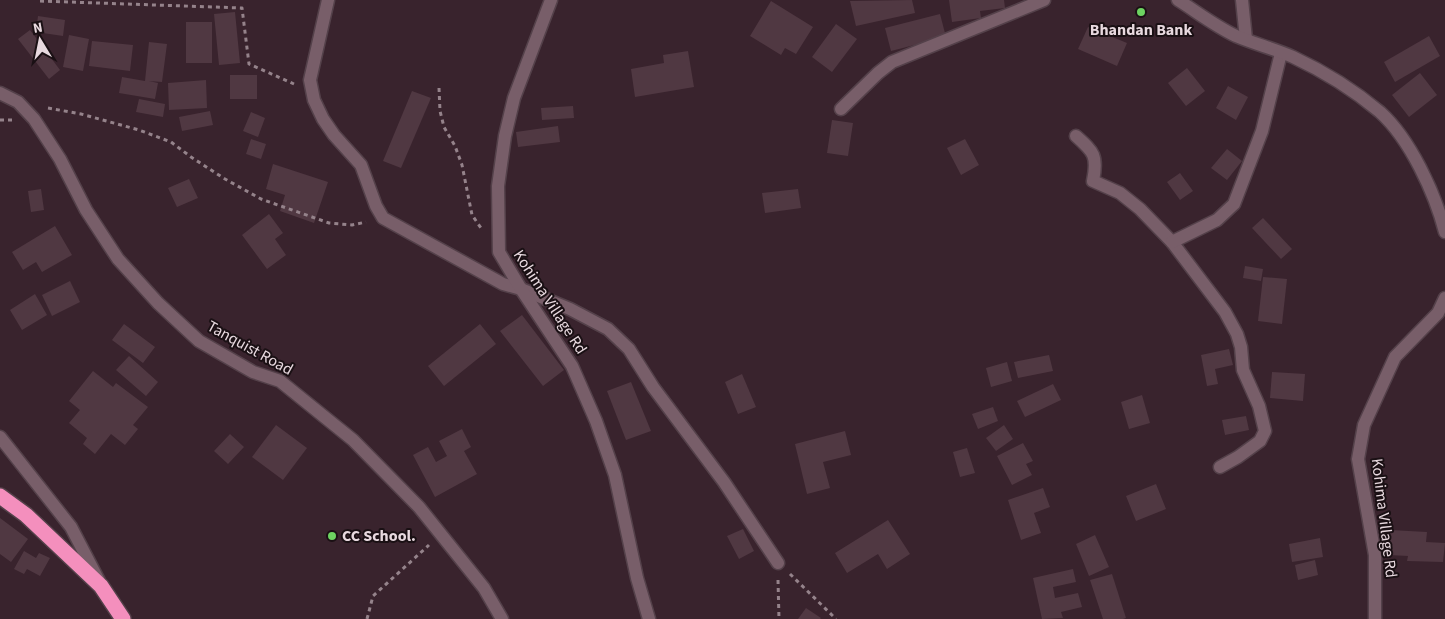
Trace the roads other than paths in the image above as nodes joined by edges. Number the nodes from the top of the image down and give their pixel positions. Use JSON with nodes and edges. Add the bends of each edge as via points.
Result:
{"nodes":[{"id":1,"x":328,"y":0,"type":"edge"},
{"id":2,"x":551,"y":0,"type":"edge"},
{"id":3,"x":1044,"y":0,"type":"edge"},
{"id":4,"x":1178,"y":0,"type":"edge"},
{"id":5,"x":1242,"y":0,"type":"edge"},
{"id":6,"x":1246,"y":39,"type":"junction"},
{"id":7,"x":1281,"y":52,"type":"junction"},
{"id":8,"x":0,"y":93,"type":"edge"},
{"id":9,"x":841,"y":109,"type":"dead end"},
{"id":10,"x":1076,"y":136,"type":"dead end"},
{"id":11,"x":1445,"y":232,"type":"edge"},
{"id":12,"x":1172,"y":242,"type":"junction"},
{"id":13,"x":520,"y":290,"type":"junction"},
{"id":14,"x":1445,"y":298,"type":"edge"},
{"id":15,"x":1442,"y":314,"type":"edge"},
{"id":16,"x":0,"y":437,"type":"edge"},
{"id":17,"x":1220,"y":467,"type":"dead end"},
{"id":18,"x":0,"y":496,"type":"edge"},
{"id":19,"x":778,"y":563,"type":"road end"},
{"id":20,"x":102,"y":586,"type":"junction"},
{"id":21,"x":123,"y":619,"type":"edge"},
{"id":22,"x":502,"y":619,"type":"edge"},
{"id":23,"x":649,"y":619,"type":"edge"},
{"id":24,"x":1375,"y":619,"type":"edge"}],
"edges":[{"from":1,"to":13,"type":"street","via":[[310,80],[314,100],[334,135],[361,165],[383,218],[503,284]]},
{"from":2,"to":13,"type":"street","name":"Kohima Village Rd","via":[[514,98],[498,186],[499,252]]},
{"from":3,"to":9,"type":"street","via":[[892,62]]},
{"from":4,"to":6,"type":"street"},
{"from":5,"to":6,"type":"street"},
{"from":6,"to":7,"type":"street"},
{"from":7,"to":11,"type":"street","via":[[1343,85],[1381,113],[1424,173]]},
{"from":7,"to":12,"type":"street","via":[[1262,131],[1234,204],[1216,220]]},
{"from":8,"to":22,"type":"street","name":"Tanquist Road","via":[[18,102],[34,119],[118,259],[158,303],[199,341],[253,372],[280,381],[353,440],[420,507],[484,588]]},
{"from":10,"to":12,"type":"street","via":[[1091,149],[1095,160],[1093,181],[1120,192]]},
{"from":12,"to":17,"type":"street","via":[[1225,312],[1241,347],[1243,370],[1263,422],[1260,441]]},
{"from":13,"to":19,"type":"street","via":[[570,309],[608,329],[629,348]]},
{"from":13,"to":23,"type":"street","name":"Kohima Village Rd","via":[[572,366],[596,421],[615,475]]},
{"from":14,"to":15,"type":"street","name":"Kohima Village Rd"},
{"from":15,"to":24,"type":"street","name":"Kohima Village Rd","via":[[1395,357],[1364,425],[1358,459],[1375,555]]},
{"from":16,"to":20,"type":"street","via":[[71,527]]},
{"from":18,"to":20,"type":"highway","via":[[26,514]]},
{"from":20,"to":21,"type":"highway"}]}
